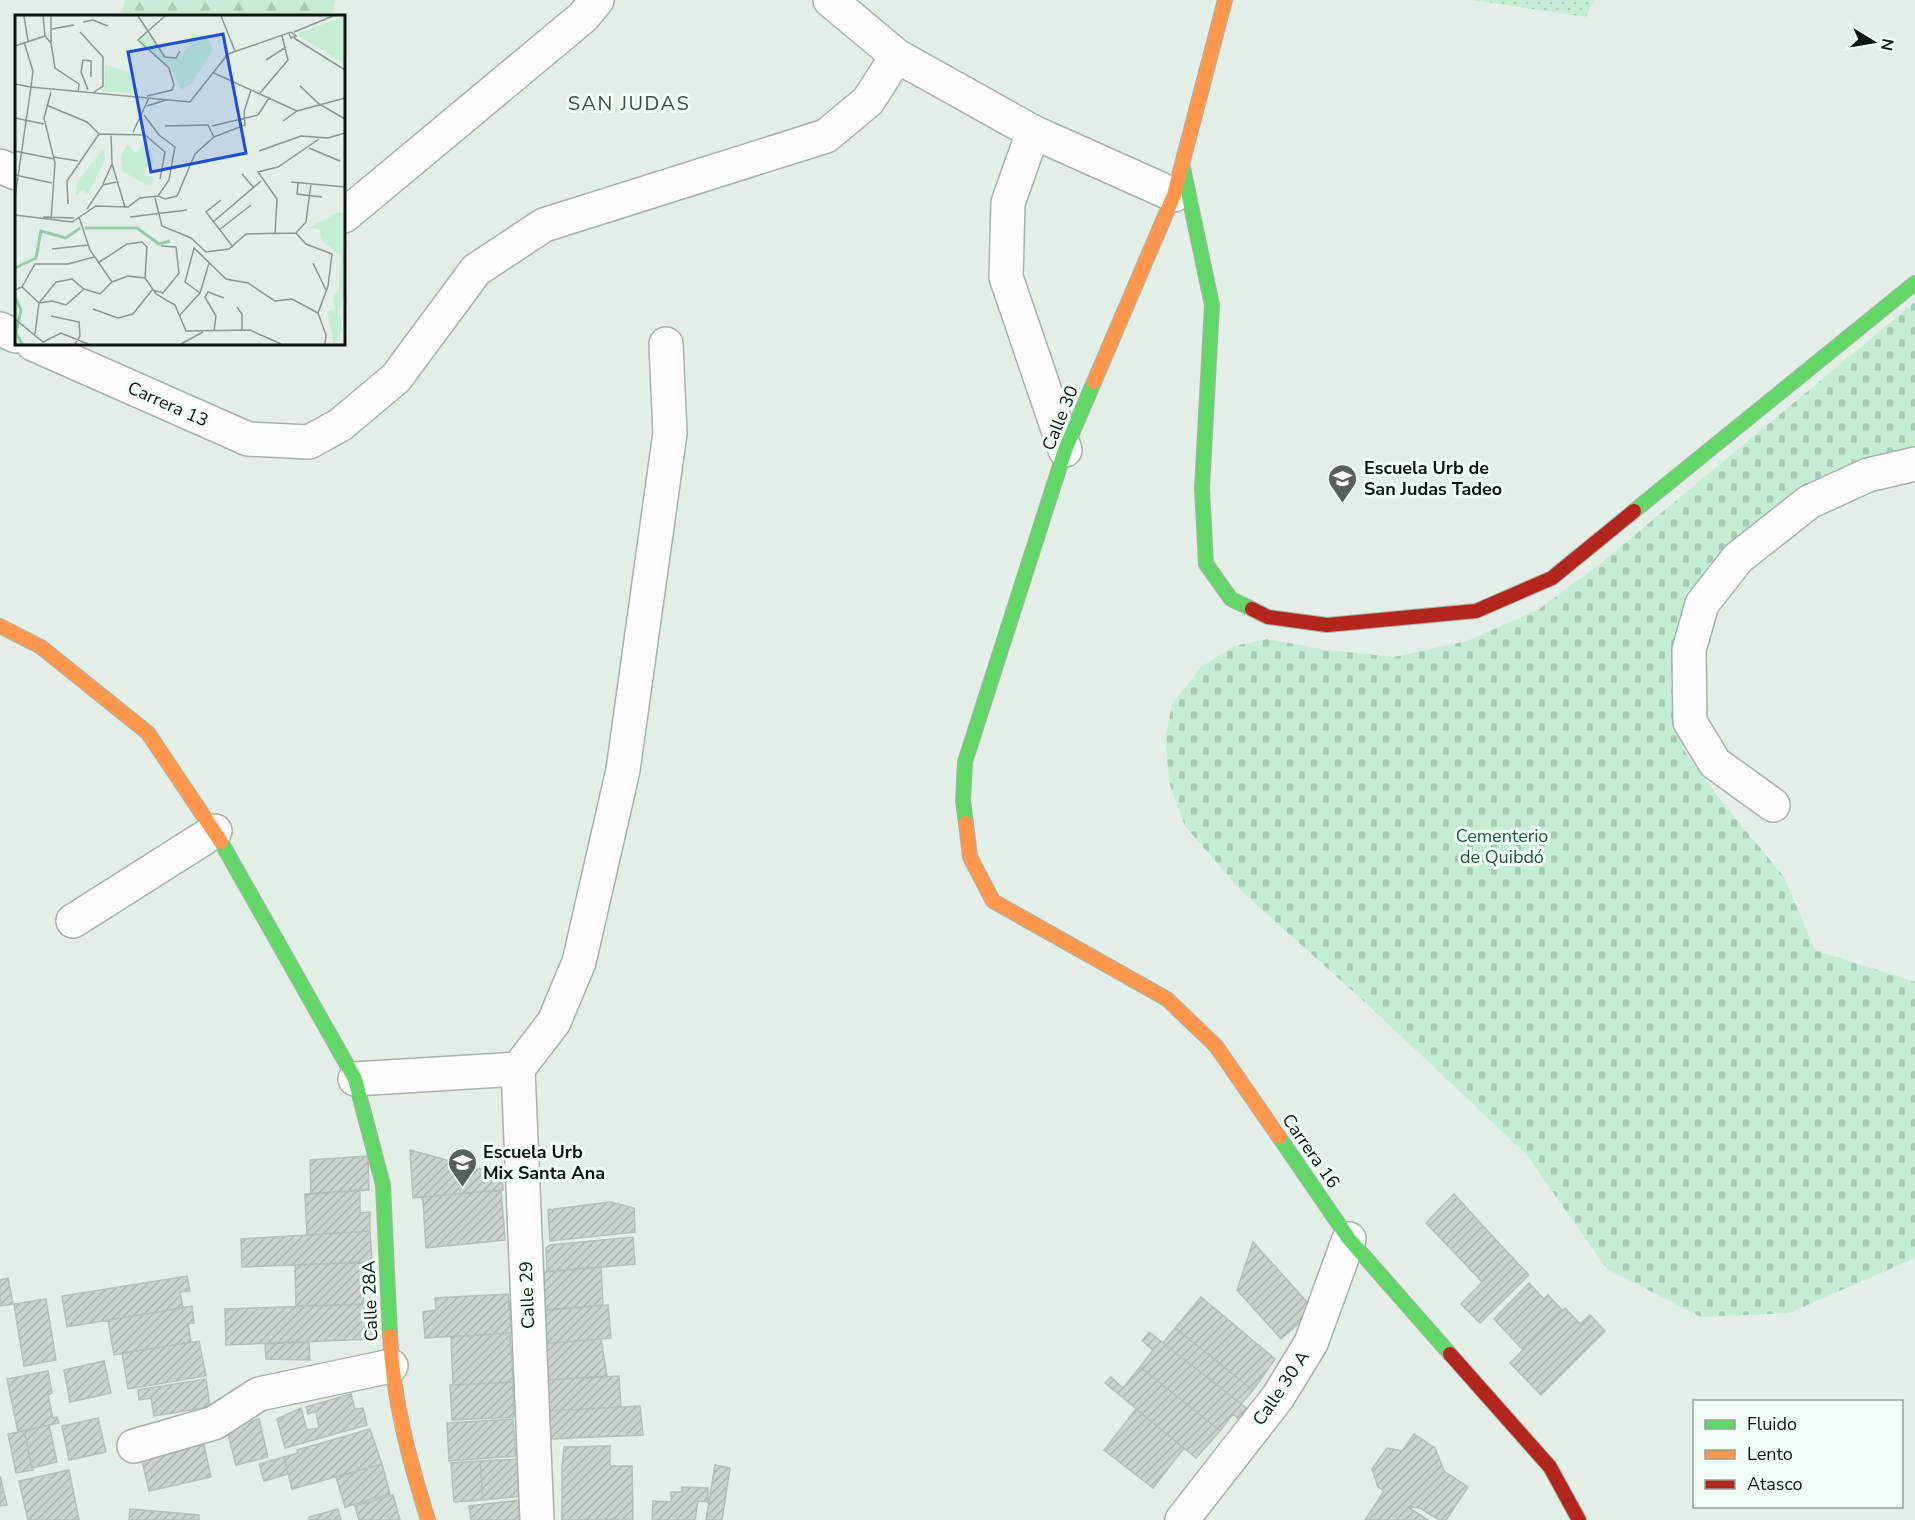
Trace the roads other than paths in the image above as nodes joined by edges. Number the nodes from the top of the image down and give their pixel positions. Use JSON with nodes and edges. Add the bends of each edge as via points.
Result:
{"nodes":[{"id":1,"x":597,"y":0,"type":"edge"},
{"id":2,"x":830,"y":0,"type":"edge"},
{"id":3,"x":1225,"y":0,"type":"edge"},
{"id":4,"x":897,"y":56,"type":"junction"},
{"id":5,"x":1033,"y":132,"type":"junction"},
{"id":6,"x":0,"y":166,"type":"edge"},
{"id":7,"x":15,"y":173,"type":"edge"},
{"id":8,"x":1178,"y":180,"type":"junction"},
{"id":9,"x":345,"y":215,"type":"edge"},
{"id":10,"x":1915,"y":283,"type":"edge"},
{"id":11,"x":0,"y":329,"type":"edge"},
{"id":12,"x":15,"y":336,"type":"edge"},
{"id":13,"x":666,"y":344,"type":"dead end"},
{"id":14,"x":35,"y":345,"type":"edge"},
{"id":15,"x":1065,"y":450,"type":"junction"},
{"id":16,"x":1915,"y":464,"type":"edge"},
{"id":17,"x":0,"y":626,"type":"edge"},
{"id":18,"x":1773,"y":805,"type":"dead end"},
{"id":19,"x":215,"y":831,"type":"junction"},
{"id":20,"x":970,"y":857,"type":"joint"},
{"id":21,"x":73,"y":921,"type":"dead end"},
{"id":22,"x":518,"y":1069,"type":"junction"},
{"id":23,"x":355,"y":1079,"type":"junction"},
{"id":24,"x":1349,"y":1239,"type":"junction"},
{"id":25,"x":391,"y":1366,"type":"junction"},
{"id":26,"x":134,"y":1446,"type":"dead end"},
{"id":27,"x":428,"y":1520,"type":"edge"},
{"id":28,"x":537,"y":1520,"type":"edge"},
{"id":29,"x":1182,"y":1520,"type":"edge"},
{"id":30,"x":1579,"y":1520,"type":"edge"}],
"edges":[{"from":1,"to":9,"type":"street","via":[[583,17]]},
{"from":2,"to":4,"type":"street"},
{"from":3,"to":8,"type":"street","name":"Calle 30"},
{"from":4,"to":5,"type":"street"},
{"from":4,"to":14,"type":"street","name":"Carrera 13","via":[[868,101],[826,136],[544,225],[476,270],[396,378],[340,424],[309,442],[248,439]]},
{"from":5,"to":8,"type":"street"},
{"from":5,"to":15,"type":"street","via":[[1008,203],[1006,278]]},
{"from":6,"to":7,"type":"street"},
{"from":8,"to":10,"type":"street","via":[[1212,304],[1202,488],[1206,564],[1231,599],[1268,617],[1327,625],[1476,611],[1552,578]]},
{"from":8,"to":15,"type":"street","name":"Calle 30"},
{"from":11,"to":12,"type":"street"},
{"from":13,"to":22,"type":"street","via":[[670,433],[623,770],[579,962],[554,1022]]},
{"from":15,"to":20,"type":"street","name":"Calle 30","via":[[965,762],[963,801]]},
{"from":16,"to":18,"type":"street","via":[[1868,475],[1809,502],[1737,558],[1702,604],[1689,650],[1690,722],[1715,763]]},
{"from":17,"to":19,"type":"street","name":"Calle 28A","via":[[41,647],[148,733]]},
{"from":19,"to":21,"type":"street"},
{"from":19,"to":23,"type":"street","name":"Calle 28A"},
{"from":20,"to":24,"type":"street","name":"Carrera 16","via":[[993,901],[1167,999],[1216,1046]]},
{"from":22,"to":23,"type":"street"},
{"from":22,"to":28,"type":"street","name":"Calle 29"},
{"from":23,"to":25,"type":"street","name":"Calle 28A","via":[[383,1185]]},
{"from":24,"to":29,"type":"street","name":"Calle 30 A","via":[[1311,1343],[1278,1397]]},
{"from":24,"to":30,"type":"street","name":"Carrera 16","via":[[1550,1467]]},
{"from":25,"to":26,"type":"street","via":[[260,1395],[214,1423]]},
{"from":25,"to":27,"type":"street","name":"Calle 28A","via":[[404,1444]]}]}
